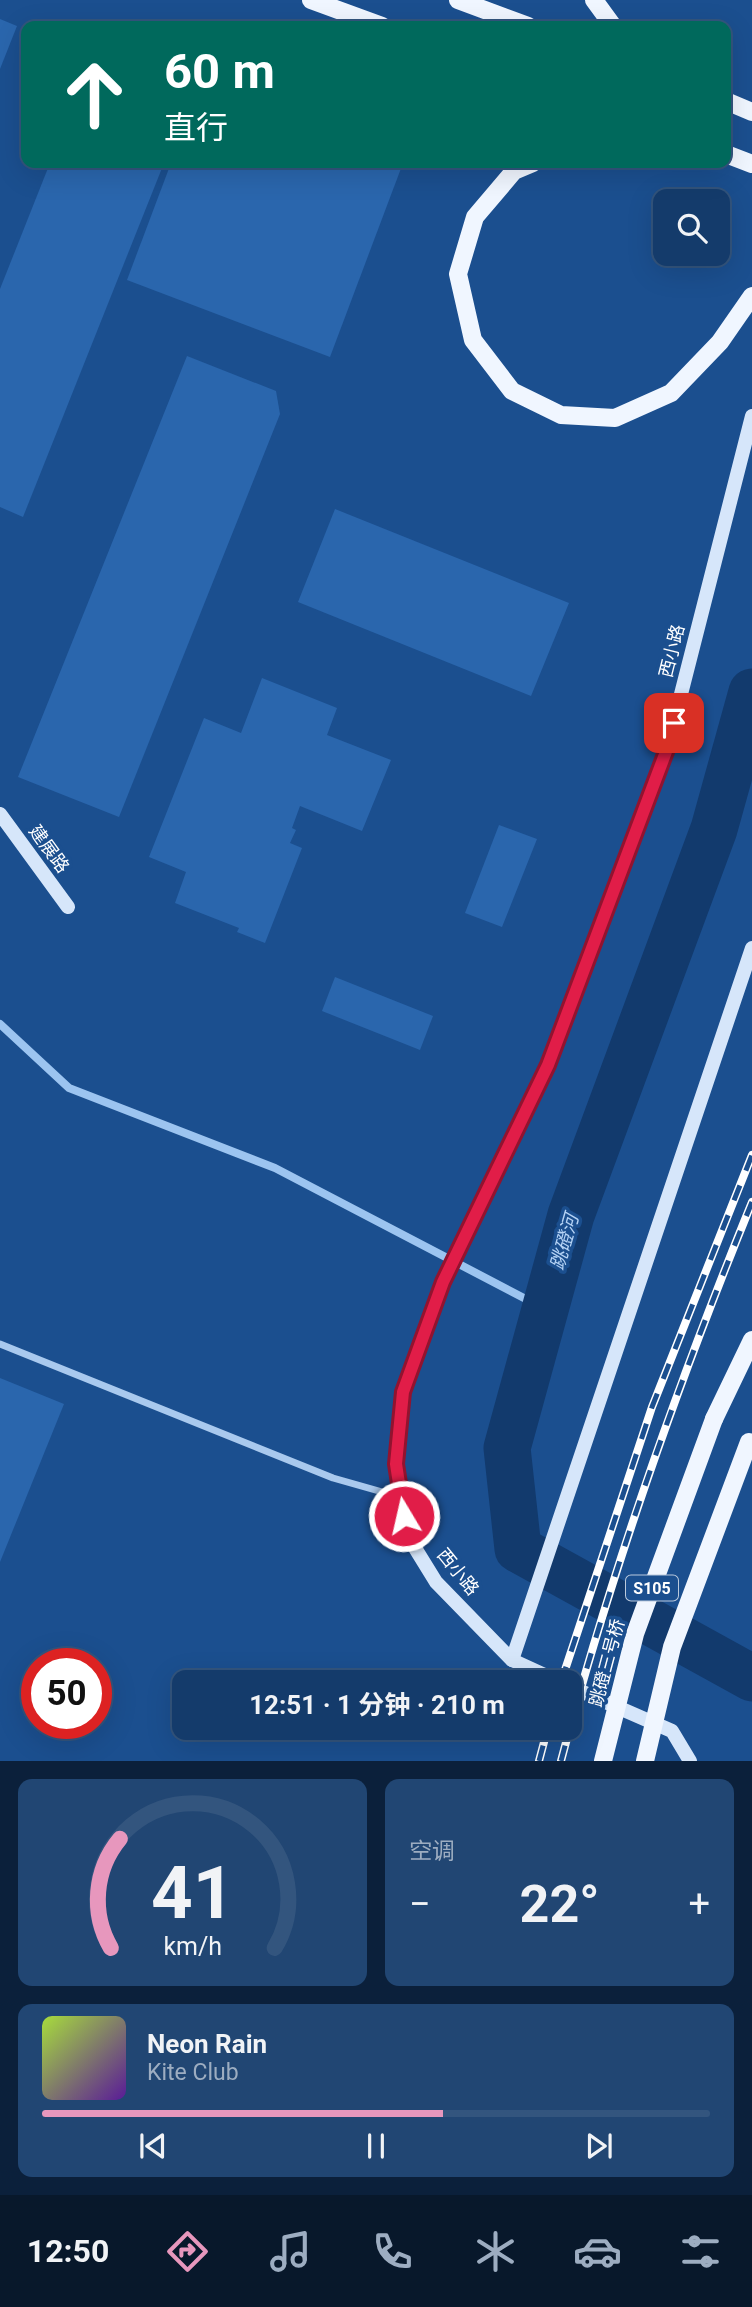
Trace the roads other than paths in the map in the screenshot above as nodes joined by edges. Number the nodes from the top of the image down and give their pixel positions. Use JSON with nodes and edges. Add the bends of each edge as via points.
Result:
{"nodes":[{"id":1,"x":311,"y":0,"type":"edge"},
{"id":2,"x":458,"y":0,"type":"edge"},
{"id":3,"x":594,"y":0,"type":"edge"},
{"id":4,"x":368,"y":21,"type":"edge"},
{"id":5,"x":515,"y":21,"type":"edge"},
{"id":6,"x":609,"y":21,"type":"edge"},
{"id":7,"x":731,"y":103,"type":"edge"},
{"id":8,"x":752,"y":112,"type":"edge"},
{"id":9,"x":731,"y":156,"type":"edge"},
{"id":10,"x":752,"y":164,"type":"edge"},
{"id":11,"x":521,"y":168,"type":"edge"},
{"id":12,"x":752,"y":296,"type":"edge"},
{"id":13,"x":752,"y":416,"type":"edge"},
{"id":14,"x":0,"y":814,"type":"edge"},
{"id":15,"x":68,"y":907,"type":"dead end"},
{"id":16,"x":752,"y":948,"type":"edge"},
{"id":17,"x":752,"y":1340,"type":"edge"},
{"id":18,"x":0,"y":1344,"type":"edge"},
{"id":19,"x":750,"y":1438,"type":"edge"},
{"id":20,"x":401,"y":1497,"type":"junction"},
{"id":21,"x":512,"y":1660,"type":"junction"},
{"id":22,"x":534,"y":1670,"type":"edge"},
{"id":23,"x":582,"y":1691,"type":"edge"},
{"id":24,"x":603,"y":1761,"type":"edge"},
{"id":25,"x":645,"y":1761,"type":"edge"},
{"id":26,"x":690,"y":1761,"type":"edge"}],
"edges":[{"from":1,"to":4,"type":"main road"},
{"from":2,"to":5,"type":"main road"},
{"from":3,"to":6,"type":"main road"},
{"from":7,"to":8,"type":"main road"},
{"from":9,"to":10,"type":"main road"},
{"from":11,"to":12,"type":"main road","via":[[475,217],[458,274],[473,340],[512,390],[561,415],[615,418],[671,393],[720,342]]},
{"from":13,"to":20,"type":"main road","name":"西小路","via":[[667,749],[548,1065],[443,1282],[403,1392],[396,1464]]},
{"from":14,"to":15,"type":"main road","name":"建展路"},
{"from":16,"to":21,"type":"main road"},
{"from":17,"to":24,"type":"main road","name":"跳磴三号桥","number":"S105","bridge":true,"via":[[715,1419],[635,1634]]},
{"from":18,"to":20,"type":"street","via":[[333,1478]]},
{"from":19,"to":25,"type":"main road","number":"S105","bridge":true,"via":[[672,1647]]},
{"from":20,"to":21,"type":"main road","name":"西小路","via":[[407,1535],[436,1582]]},
{"from":21,"to":22,"type":"main road","name":"西小路"},
{"from":23,"to":26,"type":"main road","via":[[672,1731]]}]}
